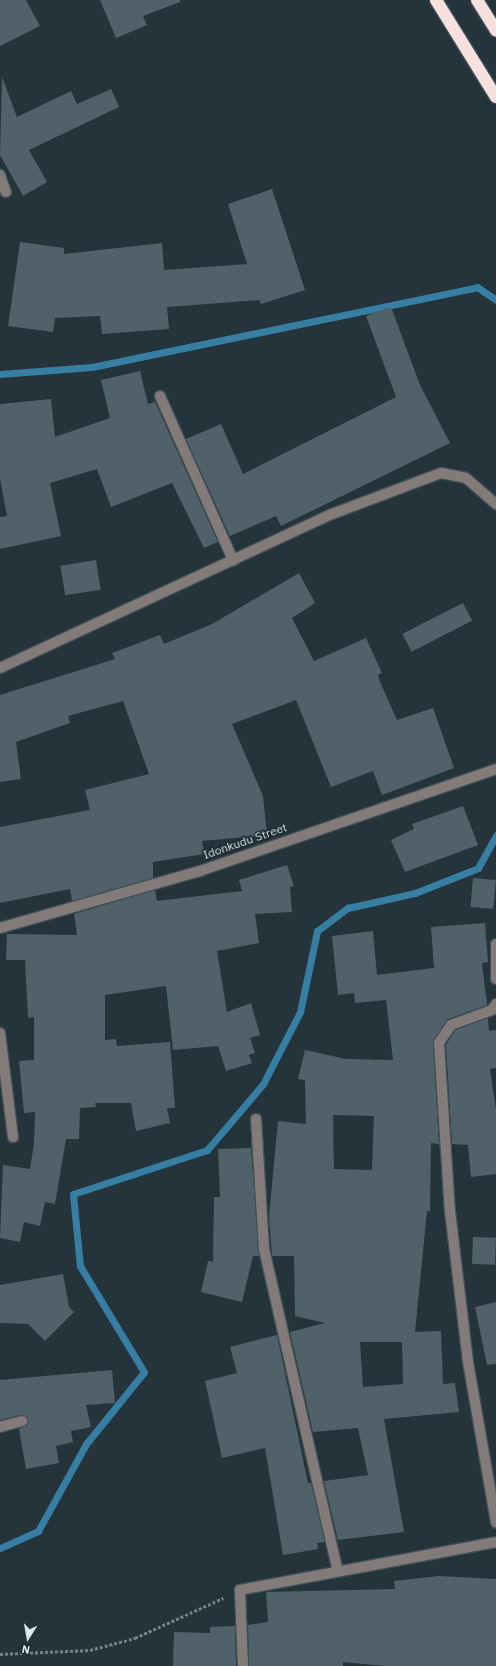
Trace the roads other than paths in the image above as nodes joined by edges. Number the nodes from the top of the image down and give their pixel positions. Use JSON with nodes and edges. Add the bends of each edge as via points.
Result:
{"nodes":[{"id":1,"x":436,"y":0,"type":"edge"},
{"id":2,"x":478,"y":0,"type":"edge"},
{"id":3,"x":496,"y":30,"type":"edge"},
{"id":4,"x":496,"y":97,"type":"edge"},
{"id":5,"x":0,"y":175,"type":"edge"},
{"id":6,"x":6,"y":192,"type":"dead end"},
{"id":7,"x":160,"y":396,"type":"dead end"},
{"id":8,"x":496,"y":504,"type":"edge"},
{"id":9,"x":233,"y":560,"type":"junction"},
{"id":10,"x":0,"y":668,"type":"edge"},
{"id":11,"x":496,"y":769,"type":"edge"},
{"id":12,"x":0,"y":928,"type":"edge"},
{"id":13,"x":496,"y":944,"type":"edge"},
{"id":14,"x":496,"y":951,"type":"edge"},
{"id":15,"x":496,"y":979,"type":"edge"},
{"id":16,"x":496,"y":1004,"type":"edge"},
{"id":17,"x":0,"y":1033,"type":"edge"},
{"id":18,"x":256,"y":1119,"type":"dead end"},
{"id":19,"x":12,"y":1137,"type":"dead end"},
{"id":20,"x":22,"y":1421,"type":"dead end"},
{"id":21,"x":0,"y":1427,"type":"edge"},
{"id":22,"x":496,"y":1524,"type":"edge"},
{"id":23,"x":496,"y":1542,"type":"edge"},
{"id":24,"x":338,"y":1571,"type":"junction"},
{"id":25,"x":243,"y":1666,"type":"edge"}],
"edges":[{"from":1,"to":4,"type":"highway"},
{"from":2,"to":3,"type":"highway"},
{"from":5,"to":6,"type":"street"},
{"from":7,"to":9,"type":"street"},
{"from":8,"to":9,"type":"street","via":[[466,478],[440,472],[332,514]]},
{"from":9,"to":10,"type":"street"},
{"from":11,"to":12,"type":"street","name":"Idonkudu Street","via":[[200,871]]},
{"from":13,"to":14,"type":"street"},
{"from":14,"to":15,"type":"street"},
{"from":16,"to":22,"type":"street","via":[[492,1010],[451,1025],[439,1043],[450,1212],[466,1346]]},
{"from":17,"to":19,"type":"street"},
{"from":18,"to":24,"type":"street","via":[[264,1249]]},
{"from":20,"to":21,"type":"street"},
{"from":23,"to":24,"type":"street"},
{"from":24,"to":25,"type":"street","via":[[240,1590]]}]}
